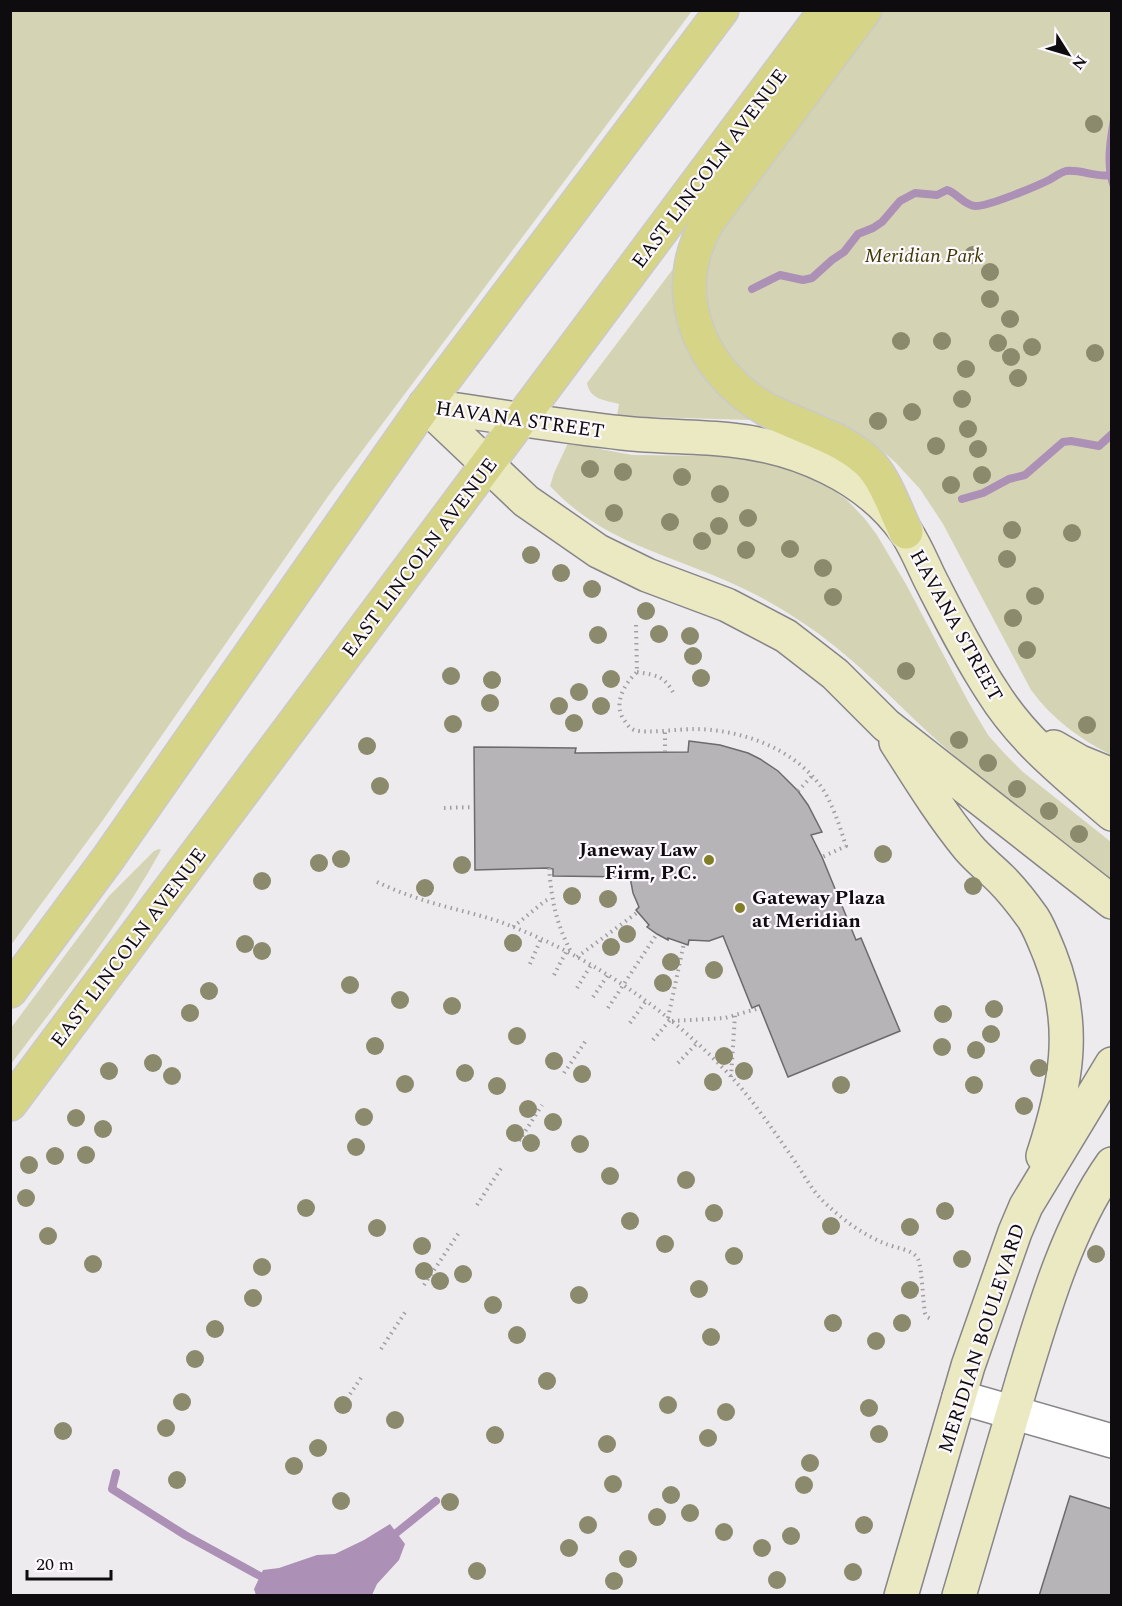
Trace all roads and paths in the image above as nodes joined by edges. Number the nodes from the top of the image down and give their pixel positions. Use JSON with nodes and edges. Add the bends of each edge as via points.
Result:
{"nodes":[{"id":1,"x":722,"y":10,"type":"edge"},
{"id":2,"x":826,"y":10,"type":"edge"},
{"id":3,"x":865,"y":10,"type":"edge"},
{"id":4,"x":426,"y":405,"type":"junction"},
{"id":5,"x":522,"y":419,"type":"junction"},
{"id":6,"x":487,"y":465,"type":"junction"},
{"id":7,"x":906,"y":532,"type":"junction"},
{"id":8,"x":636,"y":625,"type":"dead end"},
{"id":9,"x":637,"y":672,"type":"junction"},
{"id":10,"x":675,"y":696,"type":"dead end"},
{"id":11,"x":1014,"y":723,"type":"junction"},
{"id":12,"x":886,"y":725,"type":"junction"},
{"id":13,"x":665,"y":730,"type":"junction"},
{"id":14,"x":665,"y":752,"type":"dead end"},
{"id":15,"x":1112,"y":775,"type":"edge"},
{"id":16,"x":812,"y":776,"type":"junction"},
{"id":17,"x":798,"y":791,"type":"dead end"},
{"id":18,"x":474,"y":807,"type":"dead end"},
{"id":19,"x":444,"y":808,"type":"dead end"},
{"id":20,"x":1112,"y":814,"type":"edge"},
{"id":21,"x":822,"y":857,"type":"dead end"},
{"id":22,"x":549,"y":868,"type":"dead end"},
{"id":23,"x":377,"y":882,"type":"dead end"},
{"id":24,"x":551,"y":898,"type":"junction"},
{"id":25,"x":1112,"y":902,"type":"edge"},
{"id":26,"x":639,"y":912,"type":"dead end"},
{"id":27,"x":513,"y":927,"type":"junction"},
{"id":28,"x":657,"y":934,"type":"dead end"},
{"id":29,"x":542,"y":939,"type":"junction"},
{"id":30,"x":684,"y":944,"type":"dead end"},
{"id":31,"x":566,"y":952,"type":"junction"},
{"id":32,"x":575,"y":956,"type":"junction"},
{"id":33,"x":530,"y":964,"type":"dead end"},
{"id":34,"x":591,"y":965,"type":"junction"},
{"id":35,"x":554,"y":975,"type":"dead end"},
{"id":36,"x":608,"y":975,"type":"junction"},
{"id":37,"x":623,"y":985,"type":"junction"},
{"id":38,"x":578,"y":988,"type":"dead end"},
{"id":39,"x":10,"y":990,"type":"edge"},
{"id":40,"x":593,"y":998,"type":"dead end"},
{"id":41,"x":646,"y":1001,"type":"junction"},
{"id":42,"x":608,"y":1008,"type":"dead end"},
{"id":43,"x":760,"y":1008,"type":"dead end"},
{"id":44,"x":735,"y":1015,"type":"junction"},
{"id":45,"x":670,"y":1020,"type":"junction"},
{"id":46,"x":630,"y":1023,"type":"dead end"},
{"id":47,"x":587,"y":1039,"type":"dead end"},
{"id":48,"x":653,"y":1040,"type":"dead end"},
{"id":49,"x":697,"y":1043,"type":"junction"},
{"id":50,"x":678,"y":1063,"type":"dead end"},
{"id":51,"x":1112,"y":1064,"type":"edge"},
{"id":52,"x":564,"y":1073,"type":"dead end"},
{"id":53,"x":731,"y":1077,"type":"junction"},
{"id":54,"x":10,"y":1104,"type":"edge"},
{"id":55,"x":542,"y":1106,"type":"dead end"},
{"id":56,"x":519,"y":1141,"type":"dead end"},
{"id":57,"x":1112,"y":1164,"type":"edge"},
{"id":58,"x":502,"y":1167,"type":"dead end"},
{"id":59,"x":477,"y":1205,"type":"dead end"},
{"id":60,"x":1026,"y":1206,"type":"junction"},
{"id":61,"x":460,"y":1231,"type":"dead end"},
{"id":62,"x":424,"y":1285,"type":"dead end"},
{"id":63,"x":406,"y":1311,"type":"dead end"},
{"id":64,"x":931,"y":1319,"type":"dead end"},
{"id":65,"x":381,"y":1349,"type":"dead end"},
{"id":66,"x":363,"y":1375,"type":"dead end"},
{"id":67,"x":350,"y":1394,"type":"dead end"},
{"id":68,"x":959,"y":1397,"type":"junction"},
{"id":69,"x":1013,"y":1412,"type":"junction"},
{"id":70,"x":1112,"y":1441,"type":"edge"},
{"id":71,"x":901,"y":1596,"type":"edge"},
{"id":72,"x":959,"y":1596,"type":"edge"}],
"edges":[{"from":1,"to":4,"type":"main road"},
{"from":2,"to":5,"type":"main road","name":"EAST LINCOLN AVENUE"},
{"from":3,"to":7,"type":"main road","via":[[707,223],[693,256],[689,295],[700,338],[727,379],[764,408],[830,436],[862,456],[877,471]]},
{"from":4,"to":5,"type":"main road","name":"HAVANA STREET"},
{"from":4,"to":6,"type":"main road","name":"HAVANA STREET"},
{"from":4,"to":39,"type":"main road","via":[[107,860]]},
{"from":5,"to":6,"type":"main road","name":"EAST LINCOLN AVENUE"},
{"from":5,"to":7,"type":"main road","name":"HAVANA STREET","via":[[626,434],[729,439],[782,449],[858,485]]},
{"from":6,"to":12,"type":"main road","name":"HAVANA STREET","via":[[526,501],[598,551],[647,575],[727,605],[786,636],[835,674]]},
{"from":6,"to":54,"type":"main road","name":"EAST LINCOLN AVENUE"},
{"from":7,"to":11,"type":"main road","name":"HAVANA STREET","via":[[978,668]]},
{"from":8,"to":9,"type":"path"},
{"from":9,"to":10,"type":"path","via":[[658,676]]},
{"from":9,"to":13,"type":"path","via":[[628,680],[622,696],[621,716],[633,729]]},
{"from":11,"to":15,"type":"main road","via":[[1080,762]]},
{"from":11,"to":20,"type":"main road","name":"HAVANA STREET"},
{"from":12,"to":25,"type":"main road","name":"HAVANA STREET"},
{"from":12,"to":60,"type":"main road","via":[[955,830],[1034,920],[1055,967],[1066,1023],[1064,1077]]},
{"from":13,"to":14,"type":"path"},
{"from":13,"to":16,"type":"path","via":[[716,730],[745,736],[790,758]]},
{"from":16,"to":17,"type":"path"},
{"from":16,"to":21,"type":"path","via":[[834,811],[846,846]]},
{"from":18,"to":19,"type":"path"},
{"from":22,"to":24,"type":"path"},
{"from":23,"to":27,"type":"path"},
{"from":24,"to":27,"type":"path"},
{"from":24,"to":32,"type":"path"},
{"from":26,"to":32,"type":"path"},
{"from":27,"to":29,"type":"path"},
{"from":28,"to":37,"type":"path"},
{"from":29,"to":31,"type":"path"},
{"from":29,"to":33,"type":"path"},
{"from":30,"to":45,"type":"path"},
{"from":31,"to":32,"type":"path"},
{"from":31,"to":35,"type":"path"},
{"from":32,"to":34,"type":"path"},
{"from":34,"to":36,"type":"path"},
{"from":34,"to":38,"type":"path"},
{"from":36,"to":37,"type":"path"},
{"from":36,"to":40,"type":"path"},
{"from":37,"to":41,"type":"path"},
{"from":37,"to":42,"type":"path"},
{"from":41,"to":45,"type":"path"},
{"from":41,"to":46,"type":"path"},
{"from":43,"to":44,"type":"path"},
{"from":44,"to":45,"type":"path"},
{"from":44,"to":53,"type":"path"},
{"from":45,"to":48,"type":"path"},
{"from":45,"to":49,"type":"path"},
{"from":47,"to":52,"type":"path"},
{"from":49,"to":50,"type":"path"},
{"from":49,"to":53,"type":"path"},
{"from":51,"to":60,"type":"main road","name":"MERIDIAN BOULEVARD"},
{"from":53,"to":64,"type":"path","via":[[821,1199],[873,1238],[916,1257],[925,1313]]},
{"from":55,"to":56,"type":"path"},
{"from":57,"to":69,"type":"main road","via":[[1084,1209],[1064,1256]]},
{"from":58,"to":59,"type":"path"},
{"from":60,"to":68,"type":"main road","name":"MERIDIAN BOULEVARD"},
{"from":61,"to":62,"type":"path"},
{"from":63,"to":65,"type":"path"},
{"from":66,"to":67,"type":"path"},
{"from":68,"to":69,"type":"street"},
{"from":68,"to":71,"type":"main road","name":"MERIDIAN BOULEVARD"},
{"from":69,"to":70,"type":"street"},
{"from":69,"to":72,"type":"main road"}]}
